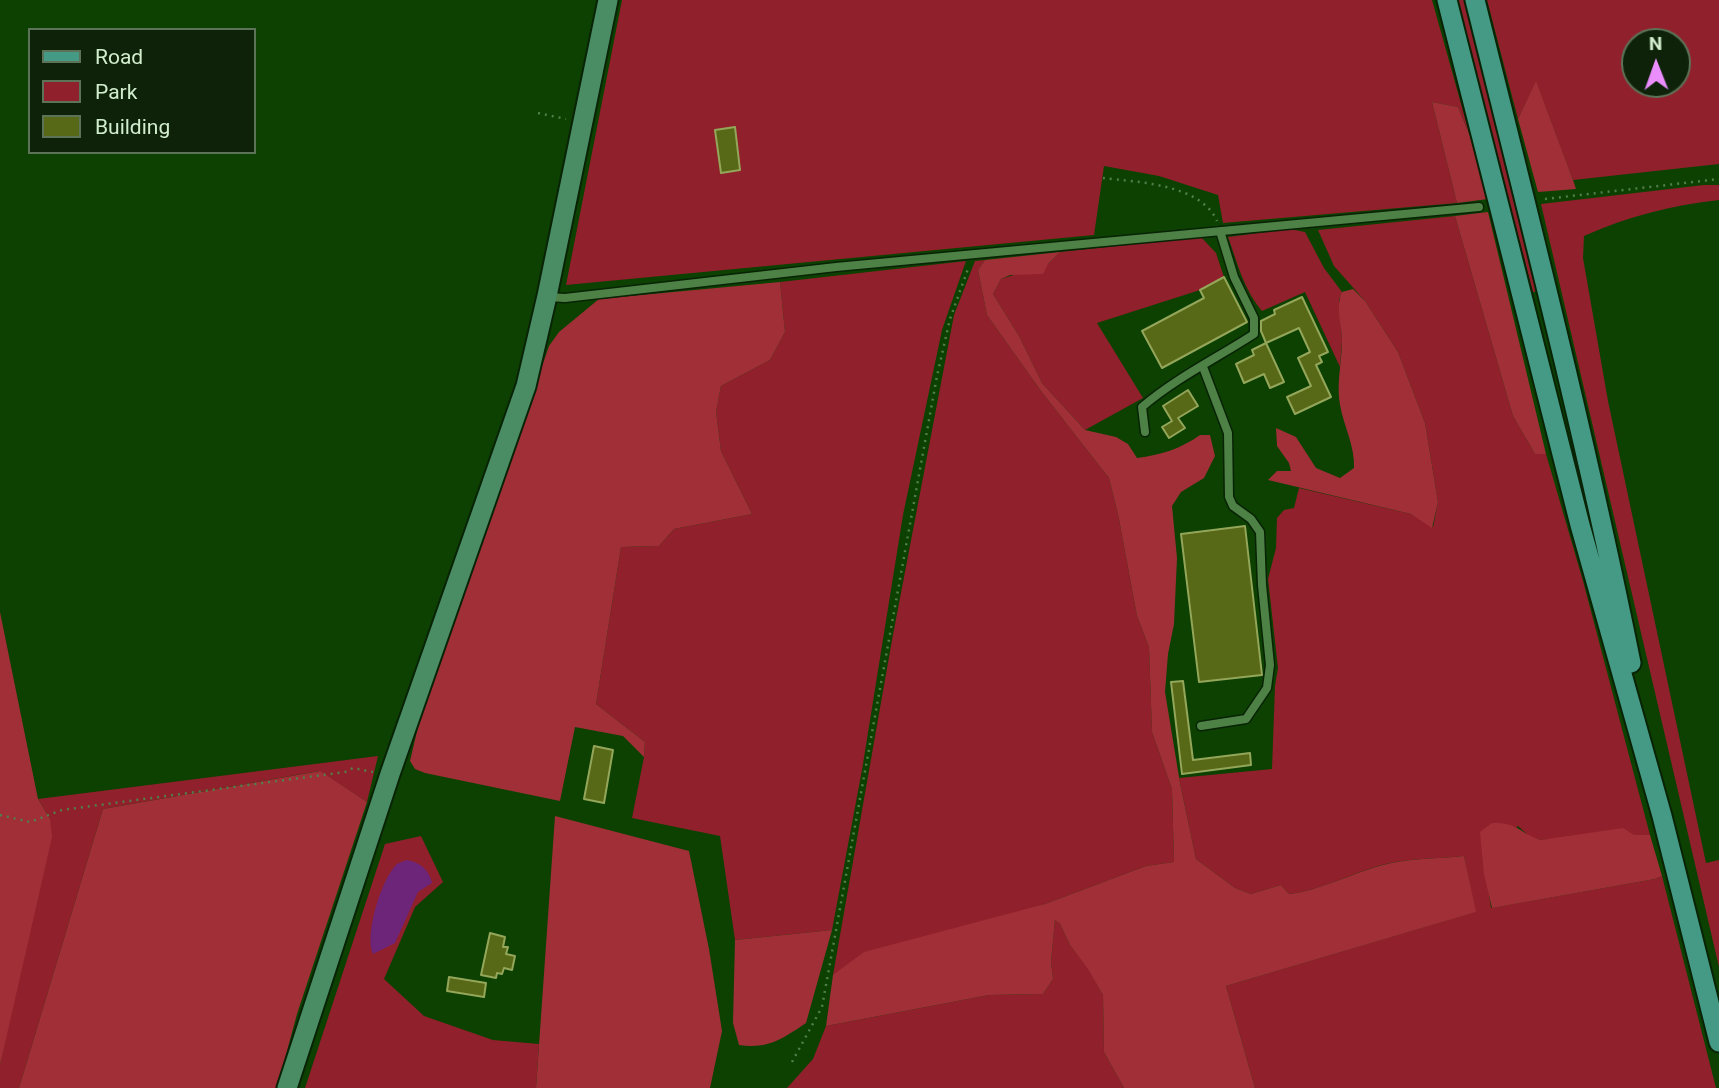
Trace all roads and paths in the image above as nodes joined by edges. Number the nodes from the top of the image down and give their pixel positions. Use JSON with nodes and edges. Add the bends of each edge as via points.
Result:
{"nodes":[{"id":1,"x":608,"y":0,"type":"edge"},
{"id":2,"x":1447,"y":0,"type":"edge"},
{"id":3,"x":1475,"y":0,"type":"edge"},
{"id":4,"x":538,"y":113,"type":"dead end"},
{"id":5,"x":582,"y":125,"type":"junction"},
{"id":6,"x":1103,"y":178,"type":"dead end"},
{"id":7,"x":1719,"y":179,"type":"edge"},
{"id":8,"x":1545,"y":199,"type":"dead end"},
{"id":9,"x":1479,"y":207,"type":"dead end"},
{"id":10,"x":1220,"y":231,"type":"junction"},
{"id":11,"x":970,"y":255,"type":"junction"},
{"id":12,"x":547,"y":296,"type":"junction"},
{"id":13,"x":1203,"y":367,"type":"junction"},
{"id":14,"x":1145,"y":432,"type":"dead end"},
{"id":15,"x":1201,"y":726,"type":"dead end"},
{"id":16,"x":390,"y":774,"type":"junction"},
{"id":17,"x":0,"y":815,"type":"edge"},
{"id":18,"x":1661,"y":816,"type":"junction"},
{"id":19,"x":1719,"y":1042,"type":"edge"},
{"id":20,"x":792,"y":1062,"type":"dead end"},
{"id":21,"x":287,"y":1088,"type":"edge"}],
"edges":[{"from":1,"to":5,"type":"main road"},
{"from":2,"to":18,"type":"main road","via":[[1580,525]]},
{"from":3,"to":18,"type":"main road","via":[[1602,518]]},
{"from":4,"to":5,"type":"path"},
{"from":5,"to":12,"type":"main road"},
{"from":6,"to":10,"type":"path","via":[[1166,186],[1200,201],[1215,217]]},
{"from":7,"to":8,"type":"path"},
{"from":9,"to":10,"type":"lane"},
{"from":10,"to":11,"type":"lane"},
{"from":10,"to":13,"type":"lane","via":[[1234,277],[1254,318],[1254,334]]},
{"from":11,"to":12,"type":"lane","via":[[565,298]]},
{"from":11,"to":20,"type":"path","via":[[937,376],[822,1007]]},
{"from":12,"to":16,"type":"main road","via":[[526,386]]},
{"from":13,"to":14,"type":"lane","via":[[1164,388],[1142,407]]},
{"from":13,"to":15,"type":"lane","via":[[1228,433],[1229,498],[1260,531],[1269,665],[1267,688],[1246,719]]},
{"from":16,"to":17,"type":"path","via":[[353,768],[62,810],[30,822]]},
{"from":16,"to":21,"type":"main road"},
{"from":18,"to":19,"type":"main road"}]}
